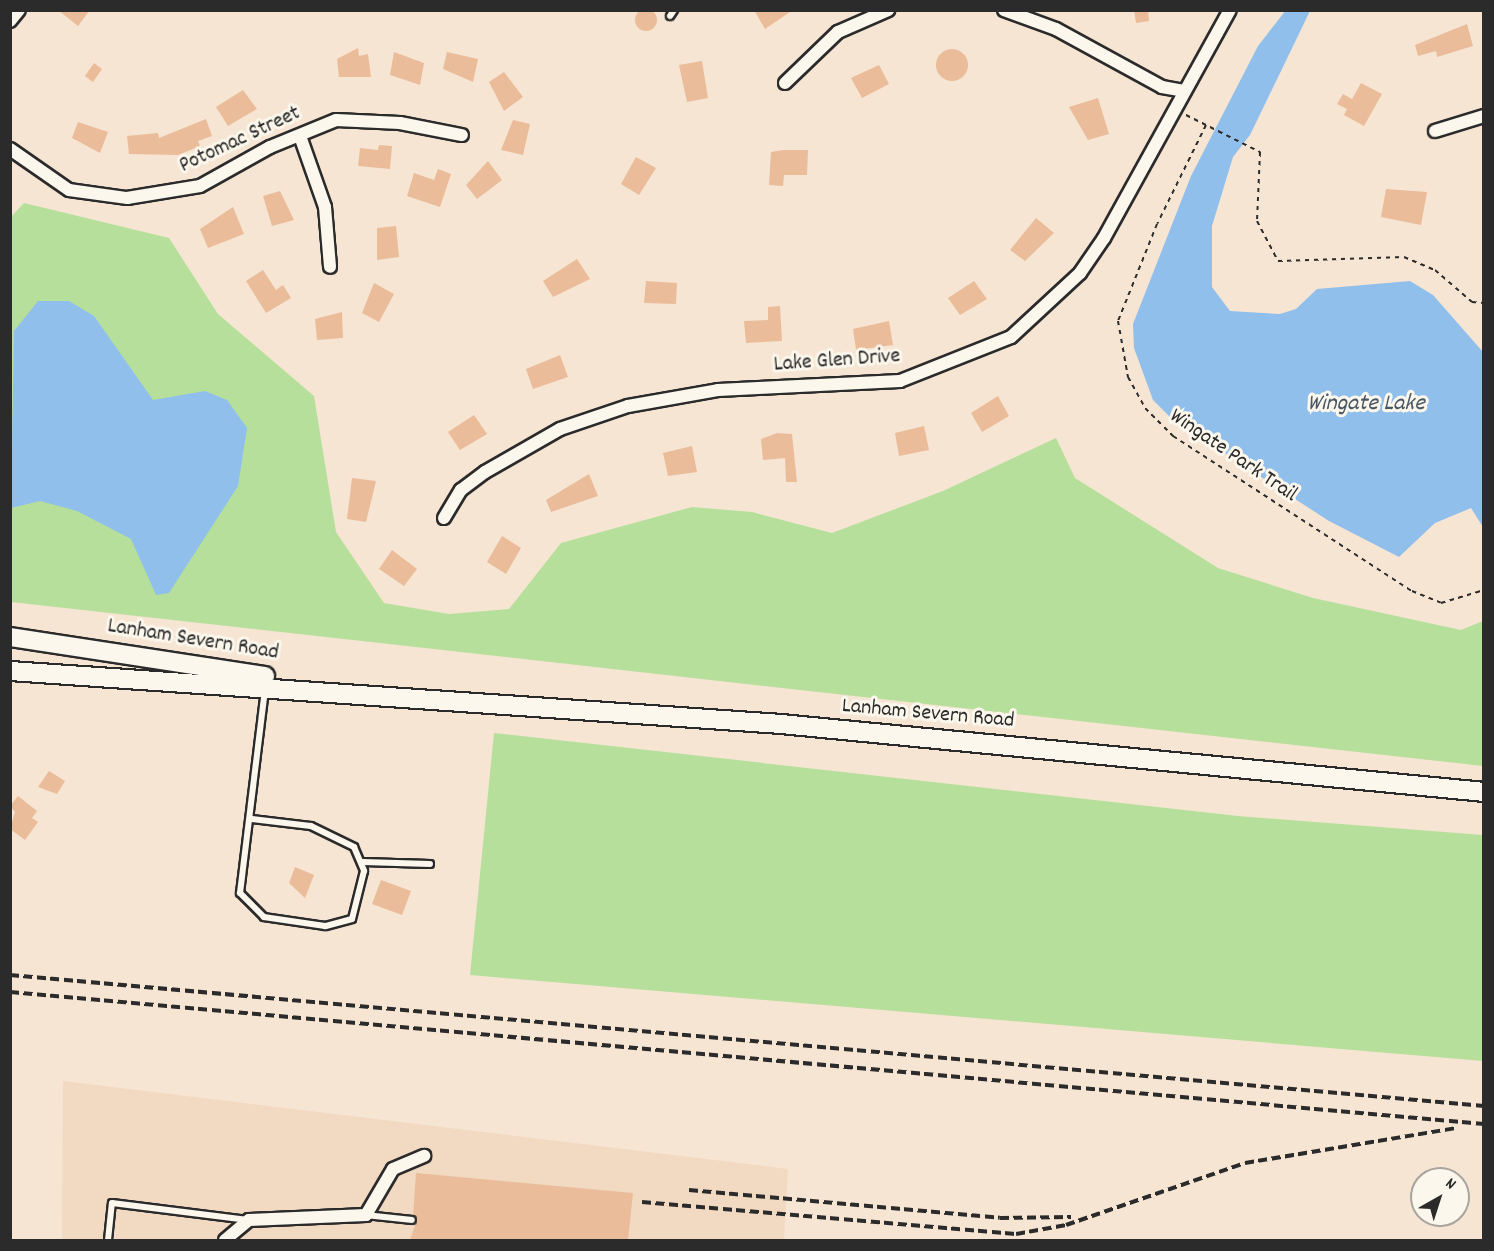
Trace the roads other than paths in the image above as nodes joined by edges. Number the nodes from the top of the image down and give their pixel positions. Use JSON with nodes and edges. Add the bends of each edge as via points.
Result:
{"nodes":[{"id":1,"x":19,"y":10,"type":"edge"},
{"id":2,"x":888,"y":10,"type":"edge"},
{"id":3,"x":1004,"y":10,"type":"edge"},
{"id":4,"x":1230,"y":10,"type":"edge"},
{"id":5,"x":10,"y":21,"type":"edge"},
{"id":6,"x":785,"y":83,"type":"dead end"},
{"id":7,"x":1184,"y":92,"type":"junction"},
{"id":8,"x":1484,"y":116,"type":"edge"},
{"id":9,"x":1435,"y":131,"type":"dead end"},
{"id":10,"x":462,"y":135,"type":"dead end"},
{"id":11,"x":300,"y":136,"type":"junction"},
{"id":12,"x":10,"y":149,"type":"edge"},
{"id":13,"x":330,"y":267,"type":"dead end"},
{"id":14,"x":444,"y":518,"type":"dead end"},
{"id":15,"x":10,"y":637,"type":"edge"},
{"id":16,"x":10,"y":671,"type":"edge"},
{"id":17,"x":265,"y":686,"type":"junction"},
{"id":18,"x":368,"y":691,"type":"junction"},
{"id":19,"x":1484,"y":792,"type":"edge"},
{"id":20,"x":252,"y":819,"type":"junction"},
{"id":21,"x":363,"y":862,"type":"junction"},
{"id":22,"x":430,"y":864,"type":"dead end"},
{"id":23,"x":424,"y":1156,"type":"dead end"},
{"id":24,"x":366,"y":1215,"type":"junction"},
{"id":25,"x":249,"y":1220,"type":"junction"},
{"id":26,"x":412,"y":1220,"type":"dead end"},
{"id":27,"x":108,"y":1240,"type":"edge"},
{"id":28,"x":225,"y":1240,"type":"edge"}],
"edges":[{"from":1,"to":5,"type":"street"},
{"from":2,"to":6,"type":"street","via":[[838,32]]},
{"from":3,"to":7,"type":"street","via":[[1056,29],[1162,87]]},
{"from":4,"to":7,"type":"street","name":"Lake Glen Drive"},
{"from":7,"to":14,"type":"street","name":"Lake Glen Drive","via":[[1080,273],[1011,337],[900,381],[718,390],[628,406],[561,429],[485,472],[461,490]]},
{"from":8,"to":9,"type":"street"},
{"from":10,"to":11,"type":"street","name":"Potomac Street","via":[[400,123],[336,120]]},
{"from":11,"to":12,"type":"street","name":"Potomac Street","via":[[200,186],[127,198],[69,190]]},
{"from":11,"to":13,"type":"street","via":[[326,207]]},
{"from":15,"to":18,"type":"main road","name":"Lanham Severn Road"},
{"from":16,"to":17,"type":"main road","name":"Lanham Severn Road"},
{"from":17,"to":18,"type":"main road","name":"Lanham Severn Road"},
{"from":17,"to":20,"type":"lane"},
{"from":18,"to":19,"type":"main road","name":"Lanham Severn Road","via":[[792,725]]},
{"from":20,"to":21,"type":"lane","via":[[333,832],[354,847]]},
{"from":20,"to":21,"type":"lane","via":[[240,893],[264,917],[325,926],[352,919]]},
{"from":21,"to":22,"type":"lane"},
{"from":23,"to":24,"type":"street","via":[[402,1163],[385,1177],[377,1202]]},
{"from":24,"to":25,"type":"street"},
{"from":24,"to":26,"type":"lane"},
{"from":25,"to":27,"type":"lane","via":[[112,1203]]},
{"from":25,"to":28,"type":"street"}]}
